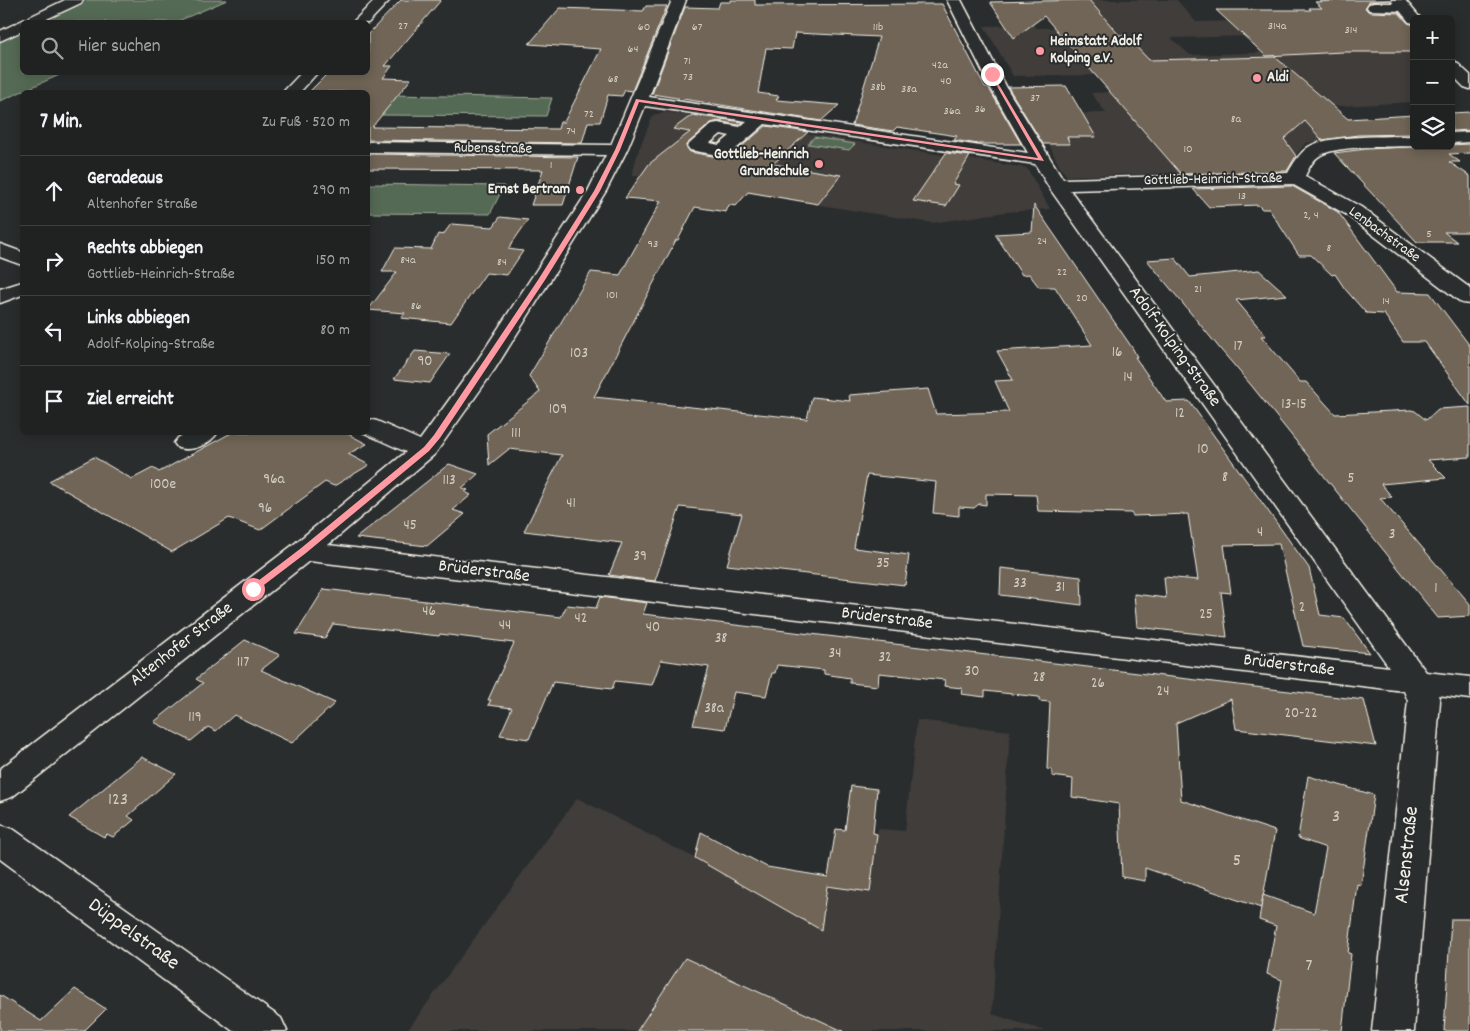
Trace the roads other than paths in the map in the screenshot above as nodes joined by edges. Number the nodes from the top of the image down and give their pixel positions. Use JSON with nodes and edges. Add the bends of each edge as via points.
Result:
{"nodes":[{"id":1,"x":76,"y":0,"type":"edge"},
{"id":2,"x":382,"y":0,"type":"edge"},
{"id":3,"x":679,"y":0,"type":"edge"},
{"id":4,"x":954,"y":0,"type":"edge"},
{"id":5,"x":1401,"y":4,"type":"edge"},
{"id":6,"x":1374,"y":7,"type":"dead end"},
{"id":7,"x":1411,"y":15,"type":"edge"},
{"id":8,"x":34,"y":20,"type":"edge"},
{"id":9,"x":362,"y":20,"type":"edge"},
{"id":10,"x":20,"y":27,"type":"edge"},
{"id":11,"x":0,"y":37,"type":"edge"},
{"id":12,"x":1455,"y":69,"type":"edge"},
{"id":13,"x":308,"y":75,"type":"edge"},
{"id":14,"x":1470,"y":84,"type":"edge"},
{"id":15,"x":293,"y":90,"type":"edge"},
{"id":16,"x":638,"y":100,"type":"junction"},
{"id":17,"x":760,"y":119,"type":"junction"},
{"id":18,"x":744,"y":133,"type":"dead end"},
{"id":19,"x":1470,"y":137,"type":"edge"},
{"id":20,"x":1455,"y":138,"type":"edge"},
{"id":21,"x":1410,"y":141,"type":"edge"},
{"id":22,"x":370,"y":147,"type":"edge"},
{"id":23,"x":618,"y":150,"type":"junction"},
{"id":24,"x":1042,"y":160,"type":"junction"},
{"id":25,"x":1294,"y":178,"type":"junction"},
{"id":26,"x":1057,"y":185,"type":"junction"},
{"id":27,"x":0,"y":250,"type":"edge"},
{"id":28,"x":20,"y":258,"type":"edge"},
{"id":29,"x":20,"y":289,"type":"edge"},
{"id":30,"x":0,"y":297,"type":"edge"},
{"id":31,"x":1470,"y":298,"type":"edge"},
{"id":32,"x":370,"y":427,"type":"edge"},
{"id":33,"x":426,"y":449,"type":"junction"},
{"id":34,"x":303,"y":551,"type":"junction"},
{"id":35,"x":1416,"y":681,"type":"junction"},
{"id":36,"x":1470,"y":688,"type":"edge"},
{"id":37,"x":0,"y":788,"type":"edge"},
{"id":38,"x":0,"y":839,"type":"edge"},
{"id":39,"x":266,"y":1031,"type":"edge"},
{"id":40,"x":1392,"y":1031,"type":"edge"}],
"edges":[{"from":1,"to":8,"type":"street"},
{"from":2,"to":9,"type":"street"},
{"from":3,"to":16,"type":"street","name":"Altenhofer Straße"},
{"from":4,"to":24,"type":"street","name":"Adolf-Kolping-Straße","via":[[989,69]]},
{"from":5,"to":6,"type":"street"},
{"from":5,"to":7,"type":"street"},
{"from":10,"to":11,"type":"street"},
{"from":12,"to":14,"type":"street"},
{"from":13,"to":15,"type":"street"},
{"from":16,"to":17,"type":"street"},
{"from":16,"to":23,"type":"street","name":"Altenhofer Straße"},
{"from":17,"to":18,"type":"street"},
{"from":17,"to":24,"type":"street"},
{"from":19,"to":20,"type":"street"},
{"from":21,"to":25,"type":"street","name":"Gottlieb-Heinrich-Straße","via":[[1320,149],[1308,157]]},
{"from":22,"to":23,"type":"street","name":"Rubensstraße"},
{"from":23,"to":33,"type":"street","name":"Altenhofer Straße","via":[[597,191],[542,280],[456,410]]},
{"from":24,"to":26,"type":"street","name":"Adolf-Kolping-Straße"},
{"from":25,"to":26,"type":"street","name":"Gottlieb-Heinrich-Straße"},
{"from":25,"to":31,"type":"street","name":"Lenbachstraße","via":[[1354,211]]},
{"from":26,"to":35,"type":"street","name":"Adolf-Kolping-Straße"},
{"from":27,"to":28,"type":"street"},
{"from":29,"to":30,"type":"street"},
{"from":32,"to":33,"type":"street","via":[[407,445]]},
{"from":33,"to":34,"type":"street","name":"Altenhofer Straße"},
{"from":34,"to":35,"type":"street","name":"Brüderstraße"},
{"from":34,"to":37,"type":"street","name":"Altenhofer Straße"},
{"from":35,"to":36,"type":"street","name":"Brüderstraße"},
{"from":35,"to":40,"type":"street","name":"Alsenstraße","via":[[1424,701]]},
{"from":38,"to":39,"type":"street","name":"Düppelstraße"}]}
